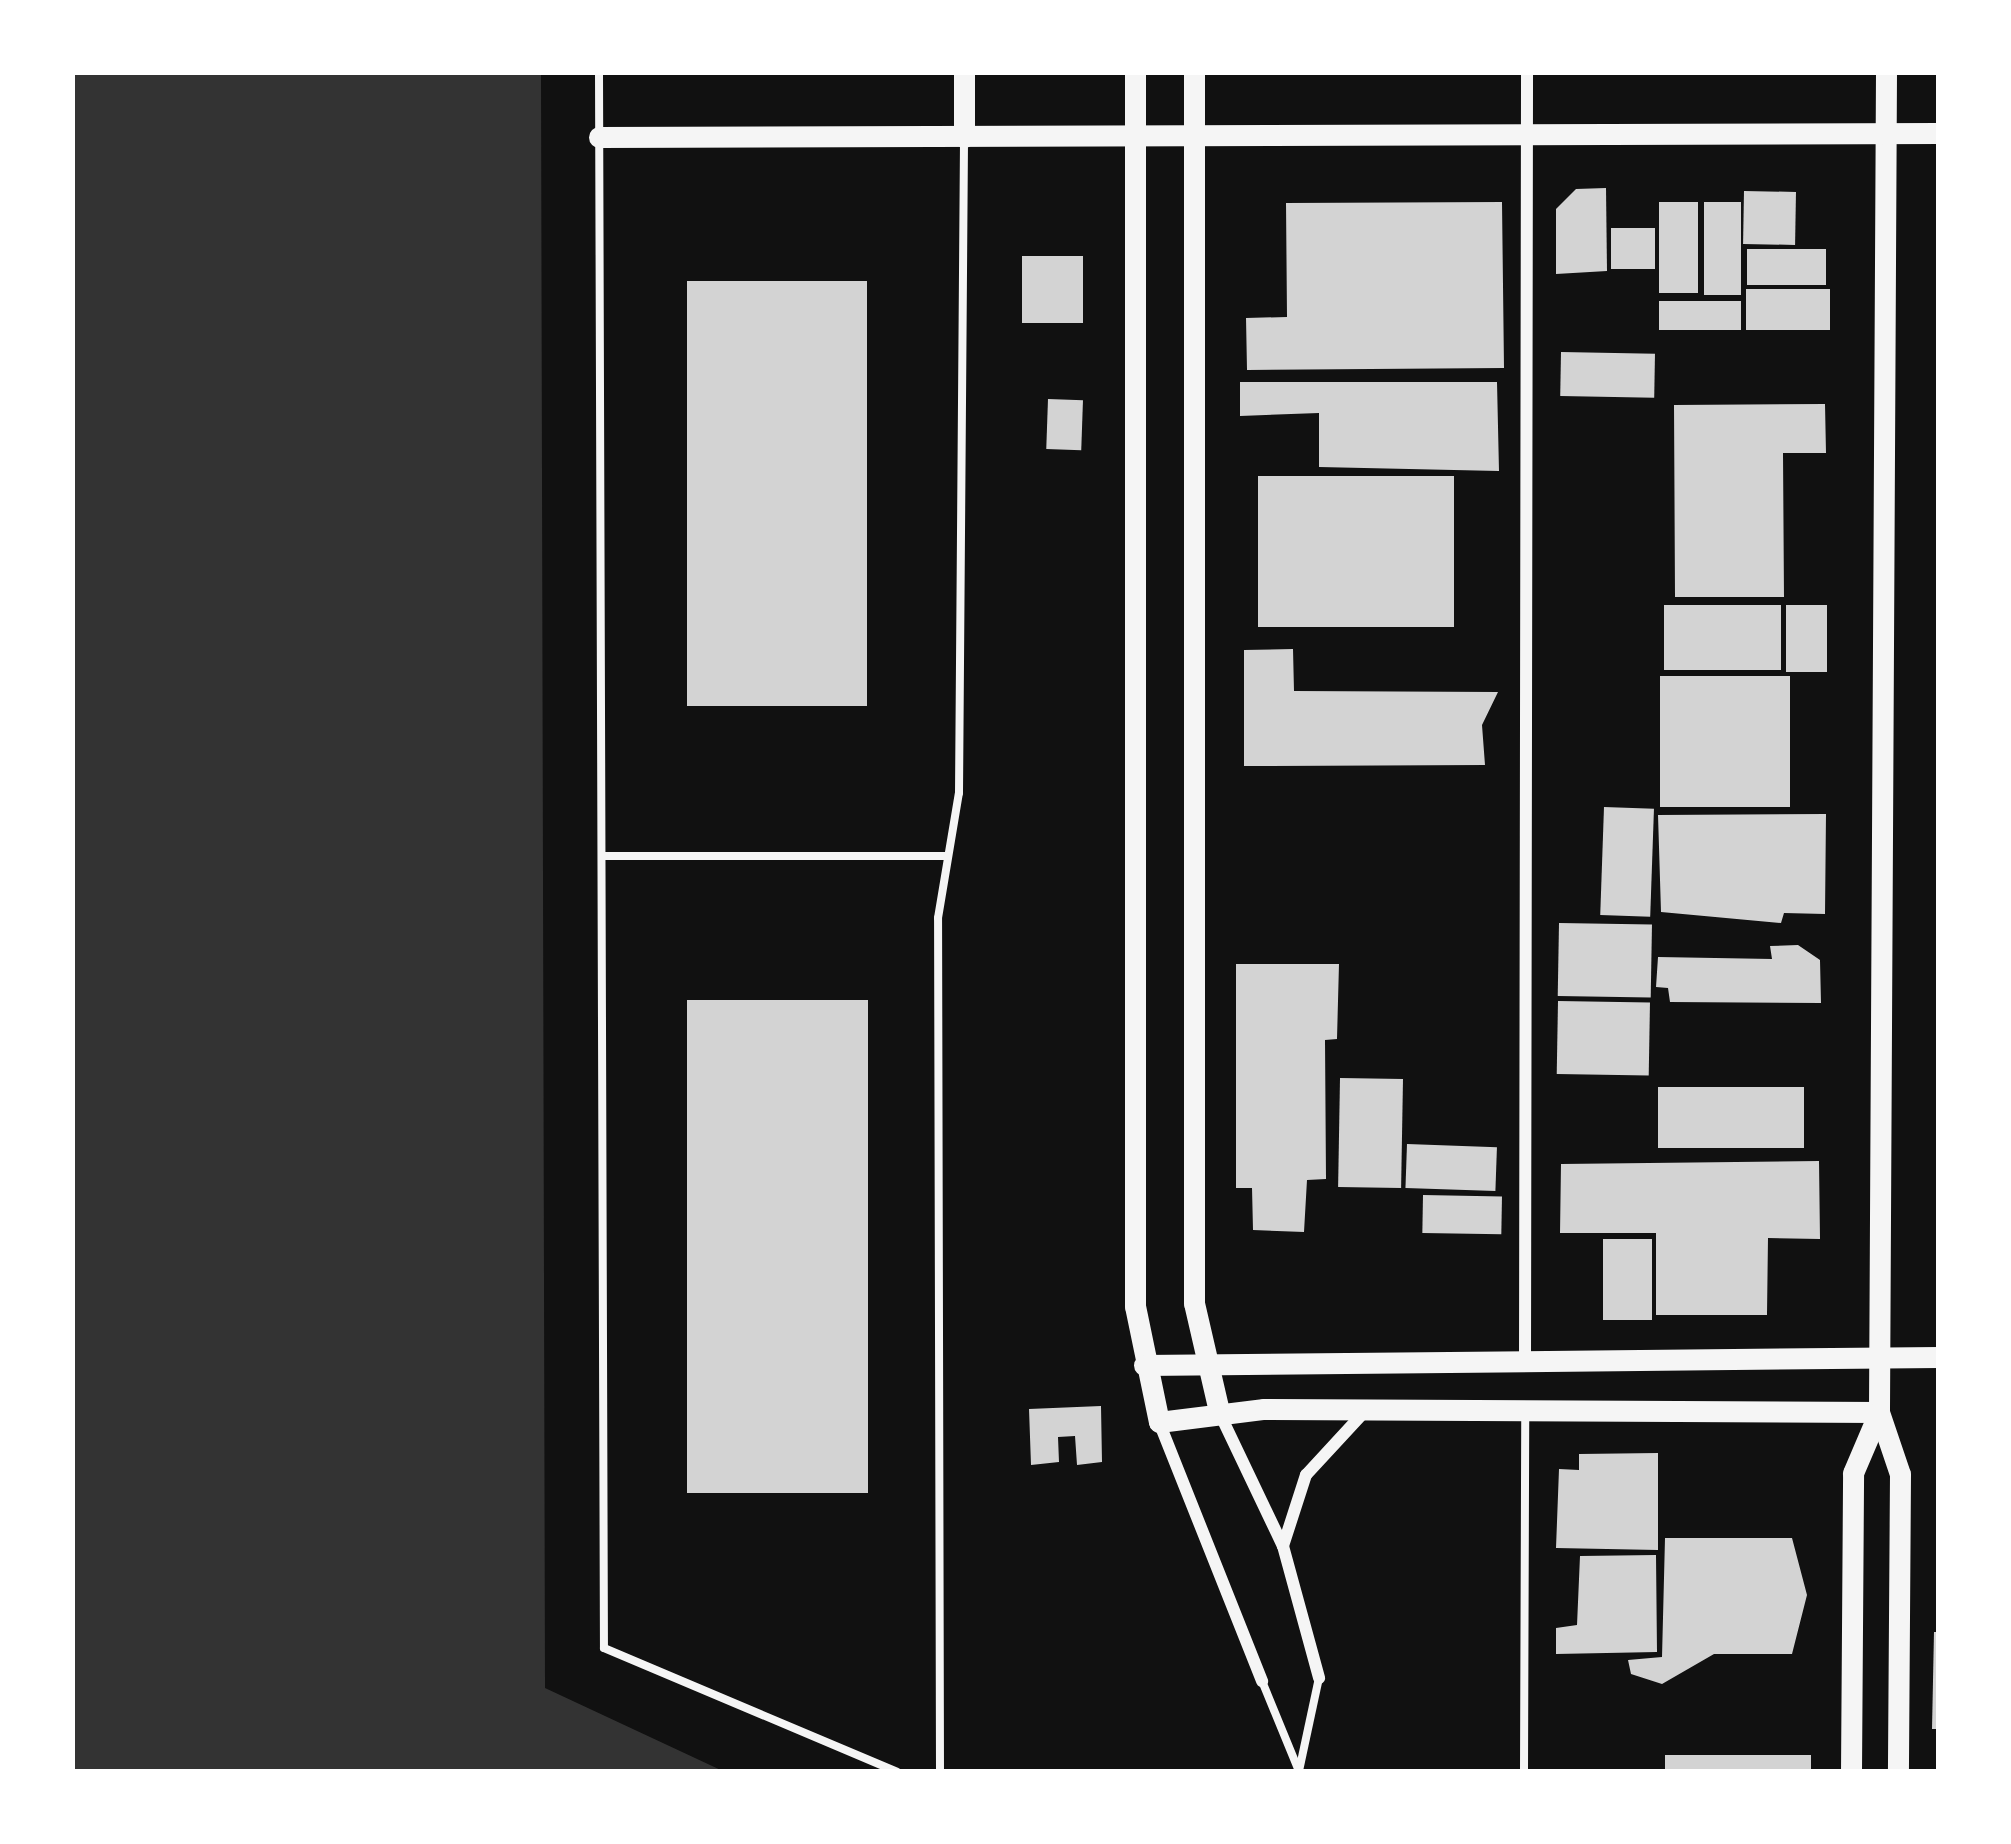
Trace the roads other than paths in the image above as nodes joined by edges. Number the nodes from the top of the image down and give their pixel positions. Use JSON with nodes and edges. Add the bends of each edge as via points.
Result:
{"nodes":[{"id":1,"x":599,"y":72,"type":"edge"},
{"id":2,"x":964,"y":72,"type":"edge"},
{"id":3,"x":1135,"y":72,"type":"edge"},
{"id":4,"x":1194,"y":72,"type":"edge"},
{"id":5,"x":1526,"y":72,"type":"edge"},
{"id":6,"x":1886,"y":72,"type":"edge"},
{"id":7,"x":1939,"y":133,"type":"edge"},
{"id":8,"x":1887,"y":134,"type":"junction"},
{"id":9,"x":599,"y":137,"type":"junction"},
{"id":10,"x":964,"y":137,"type":"junction"},
{"id":11,"x":1134,"y":138,"type":"junction"},
{"id":12,"x":1526,"y":138,"type":"junction"},
{"id":13,"x":1194,"y":139,"type":"junction"},
{"id":14,"x":604,"y":856,"type":"junction"},
{"id":15,"x":946,"y":856,"type":"junction"},
{"id":16,"x":1939,"y":1357,"type":"edge"},
{"id":17,"x":1879,"y":1358,"type":"junction"},
{"id":18,"x":1205,"y":1361,"type":"junction"},
{"id":19,"x":1525,"y":1361,"type":"junction"},
{"id":20,"x":1144,"y":1365,"type":"junction"},
{"id":21,"x":1367,"y":1409,"type":"junction"},
{"id":22,"x":1219,"y":1411,"type":"junction"},
{"id":23,"x":1525,"y":1411,"type":"junction"},
{"id":24,"x":1879,"y":1412,"type":"junction"},
{"id":25,"x":1159,"y":1422,"type":"junction"},
{"id":26,"x":1283,"y":1546,"type":"junction"},
{"id":27,"x":1318,"y":1678,"type":"joint"},
{"id":28,"x":1262,"y":1681,"type":"joint"},
{"id":29,"x":897,"y":1772,"type":"edge"},
{"id":30,"x":940,"y":1772,"type":"edge"},
{"id":31,"x":1299,"y":1772,"type":"edge"},
{"id":32,"x":1524,"y":1772,"type":"edge"},
{"id":33,"x":1851,"y":1772,"type":"edge"},
{"id":34,"x":1898,"y":1772,"type":"edge"}],
"edges":[{"from":1,"to":9,"type":"lane"},
{"from":2,"to":10,"type":"street"},
{"from":3,"to":11,"type":"street"},
{"from":4,"to":13,"type":"street"},
{"from":5,"to":12,"type":"street"},
{"from":6,"to":8,"type":"street"},
{"from":7,"to":8,"type":"street"},
{"from":8,"to":12,"type":"street"},
{"from":8,"to":17,"type":"street"},
{"from":9,"to":10,"type":"street"},
{"from":9,"to":14,"type":"lane"},
{"from":10,"to":11,"type":"street"},
{"from":10,"to":15,"type":"lane","via":[[959,793]]},
{"from":11,"to":13,"type":"street"},
{"from":11,"to":20,"type":"street","via":[[1135,1306]]},
{"from":12,"to":13,"type":"street"},
{"from":12,"to":19,"type":"street"},
{"from":13,"to":18,"type":"street","via":[[1194,1303]]},
{"from":14,"to":15,"type":"lane"},
{"from":14,"to":29,"type":"lane","via":[[604,1648]]},
{"from":15,"to":30,"type":"lane"},
{"from":16,"to":17,"type":"street"},
{"from":17,"to":19,"type":"street"},
{"from":17,"to":24,"type":"street"},
{"from":18,"to":19,"type":"street"},
{"from":18,"to":20,"type":"street"},
{"from":18,"to":22,"type":"street"},
{"from":20,"to":25,"type":"street"},
{"from":21,"to":22,"type":"street"},
{"from":21,"to":23,"type":"street"},
{"from":21,"to":26,"type":"street","via":[[1306,1475]]},
{"from":22,"to":25,"type":"street"},
{"from":22,"to":26,"type":"street"},
{"from":23,"to":24,"type":"street"},
{"from":23,"to":32,"type":"lane"},
{"from":24,"to":33,"type":"street","via":[[1853,1473]]},
{"from":24,"to":34,"type":"street","via":[[1900,1474]]},
{"from":25,"to":28,"type":"street"},
{"from":26,"to":27,"type":"street"},
{"from":27,"to":31,"type":"lane"},
{"from":28,"to":31,"type":"lane"}]}
